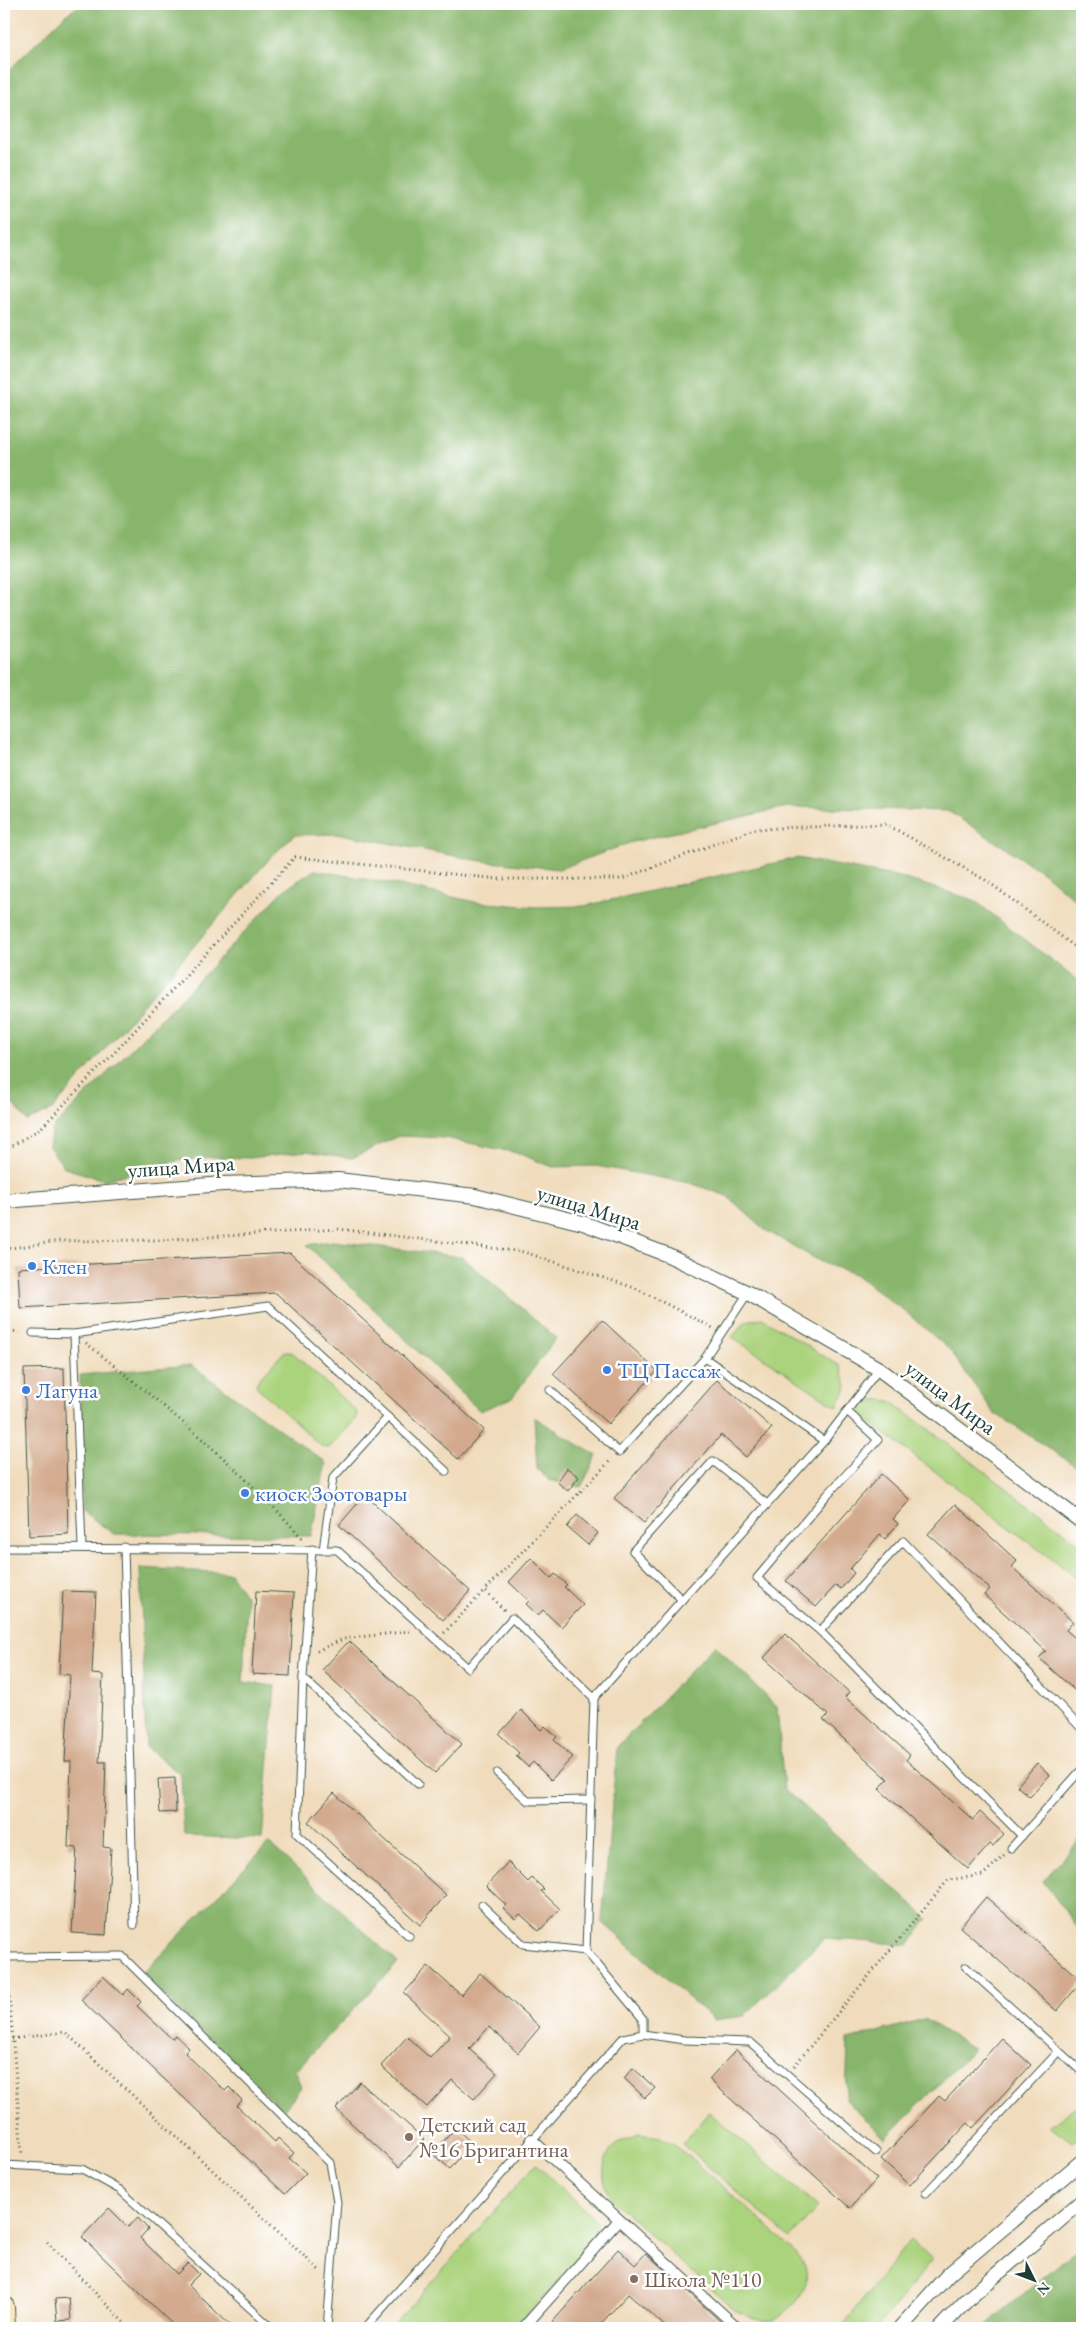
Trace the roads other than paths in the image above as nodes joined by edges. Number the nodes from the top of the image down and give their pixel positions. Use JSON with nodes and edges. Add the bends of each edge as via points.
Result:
{"nodes":[{"id":1,"x":4,"y":1201,"type":"edge"},
{"id":2,"x":748,"y":1293,"type":"junction"},
{"id":3,"x":32,"y":1333,"type":"road end"},
{"id":4,"x":74,"y":1334,"type":"junction"},
{"id":5,"x":705,"y":1358,"type":"junction"},
{"id":6,"x":879,"y":1369,"type":"junction"},
{"id":7,"x":550,"y":1390,"type":"dead end"},
{"id":8,"x":847,"y":1411,"type":"junction"},
{"id":9,"x":388,"y":1417,"type":"junction"},
{"id":10,"x":824,"y":1441,"type":"junction"},
{"id":11,"x":446,"y":1471,"type":"dead end"},
{"id":12,"x":768,"y":1504,"type":"junction"},
{"id":13,"x":1082,"y":1522,"type":"edge"},
{"id":14,"x":82,"y":1547,"type":"junction"},
{"id":15,"x":124,"y":1547,"type":"junction"},
{"id":16,"x":4,"y":1548,"type":"edge"},
{"id":17,"x":312,"y":1549,"type":"junction"},
{"id":18,"x":323,"y":1550,"type":"junction"},
{"id":19,"x":682,"y":1600,"type":"junction"},
{"id":20,"x":820,"y":1631,"type":"junction"},
{"id":21,"x":303,"y":1678,"type":"junction"},
{"id":22,"x":594,"y":1698,"type":"junction"},
{"id":23,"x":1082,"y":1729,"type":"edge"},
{"id":24,"x":1082,"y":1769,"type":"edge"},
{"id":25,"x":497,"y":1773,"type":"dead end"},
{"id":26,"x":418,"y":1784,"type":"dead end"},
{"id":27,"x":591,"y":1800,"type":"junction"},
{"id":28,"x":1022,"y":1836,"type":"junction"},
{"id":29,"x":1011,"y":1848,"type":"road end"},
{"id":30,"x":482,"y":1905,"type":"dead end"},
{"id":31,"x":134,"y":1926,"type":"dead end"},
{"id":32,"x":409,"y":1936,"type":"dead end"},
{"id":33,"x":586,"y":1951,"type":"junction"},
{"id":34,"x":5,"y":1957,"type":"edge"},
{"id":35,"x":966,"y":1967,"type":"dead end"},
{"id":36,"x":643,"y":2034,"type":"junction"},
{"id":37,"x":1059,"y":2051,"type":"junction"},
{"id":38,"x":1082,"y":2072,"type":"edge"},
{"id":39,"x":531,"y":2139,"type":"junction"},
{"id":40,"x":876,"y":2152,"type":"dead end"},
{"id":41,"x":1082,"y":2161,"type":"edge"},
{"id":42,"x":4,"y":2165,"type":"edge"},
{"id":43,"x":926,"y":2193,"type":"dead end"},
{"id":44,"x":1082,"y":2201,"type":"edge"},
{"id":45,"x":620,"y":2220,"type":"junction"},
{"id":46,"x":4,"y":2307,"type":"edge"},
{"id":47,"x":5,"y":2328,"type":"edge"},
{"id":48,"x":272,"y":2328,"type":"edge"},
{"id":49,"x":327,"y":2328,"type":"edge"},
{"id":50,"x":365,"y":2328,"type":"edge"},
{"id":51,"x":523,"y":2328,"type":"edge"},
{"id":52,"x":738,"y":2328,"type":"edge"},
{"id":53,"x":900,"y":2328,"type":"edge"},
{"id":54,"x":940,"y":2328,"type":"edge"}],
"edges":[{"from":1,"to":2,"type":"street","name":"улица Мира","via":[[223,1184],[338,1180],[475,1196],[583,1223],[668,1255]]},
{"from":2,"to":5,"type":"lane"},
{"from":2,"to":6,"type":"street","name":"улица Мира"},
{"from":3,"to":4,"type":"lane"},
{"from":4,"to":9,"type":"lane","via":[[268,1306]]},
{"from":4,"to":14,"type":"lane"},
{"from":5,"to":7,"type":"lane","via":[[619,1452]]},
{"from":5,"to":10,"type":"lane"},
{"from":6,"to":8,"type":"lane"},
{"from":6,"to":13,"type":"street","name":"улица Мира"},
{"from":8,"to":10,"type":"lane"},
{"from":8,"to":20,"type":"lane","via":[[878,1440],[756,1578]]},
{"from":9,"to":11,"type":"lane"},
{"from":9,"to":18,"type":"lane","via":[[333,1478]]},
{"from":10,"to":12,"type":"lane"},
{"from":12,"to":19,"type":"lane"},
{"from":12,"to":19,"type":"lane","via":[[713,1461],[633,1551]]},
{"from":14,"to":15,"type":"lane"},
{"from":14,"to":16,"type":"lane"},
{"from":15,"to":17,"type":"lane"},
{"from":15,"to":31,"type":"lane"},
{"from":17,"to":18,"type":"lane"},
{"from":17,"to":21,"type":"lane"},
{"from":18,"to":22,"type":"lane","via":[[337,1550],[468,1668],[512,1618]]},
{"from":19,"to":22,"type":"lane"},
{"from":20,"to":23,"type":"lane","via":[[903,1541]]},
{"from":20,"to":28,"type":"lane"},
{"from":21,"to":26,"type":"lane"},
{"from":21,"to":32,"type":"lane","via":[[296,1834]]},
{"from":22,"to":27,"type":"lane"},
{"from":24,"to":28,"type":"lane"},
{"from":25,"to":27,"type":"lane","via":[[528,1801]]},
{"from":27,"to":33,"type":"lane"},
{"from":28,"to":29,"type":"lane"},
{"from":30,"to":33,"type":"lane","via":[[523,1944]]},
{"from":33,"to":36,"type":"lane","via":[[643,2019]]},
{"from":34,"to":49,"type":"lane","via":[[122,1956],[330,2163],[337,2202]]},
{"from":35,"to":37,"type":"lane"},
{"from":36,"to":39,"type":"lane","via":[[623,2038]]},
{"from":36,"to":40,"type":"lane","via":[[684,2040],[750,2042]]},
{"from":37,"to":38,"type":"lane"},
{"from":37,"to":43,"type":"lane"},
{"from":39,"to":45,"type":"street"},
{"from":39,"to":50,"type":"lane"},
{"from":41,"to":53,"type":"street","via":[[949,2274]]},
{"from":42,"to":48,"type":"lane","via":[[82,2168],[120,2190]]},
{"from":44,"to":54,"type":"street","via":[[968,2299]]},
{"from":45,"to":51,"type":"street"},
{"from":45,"to":52,"type":"street"},
{"from":46,"to":47,"type":"main road"}]}
